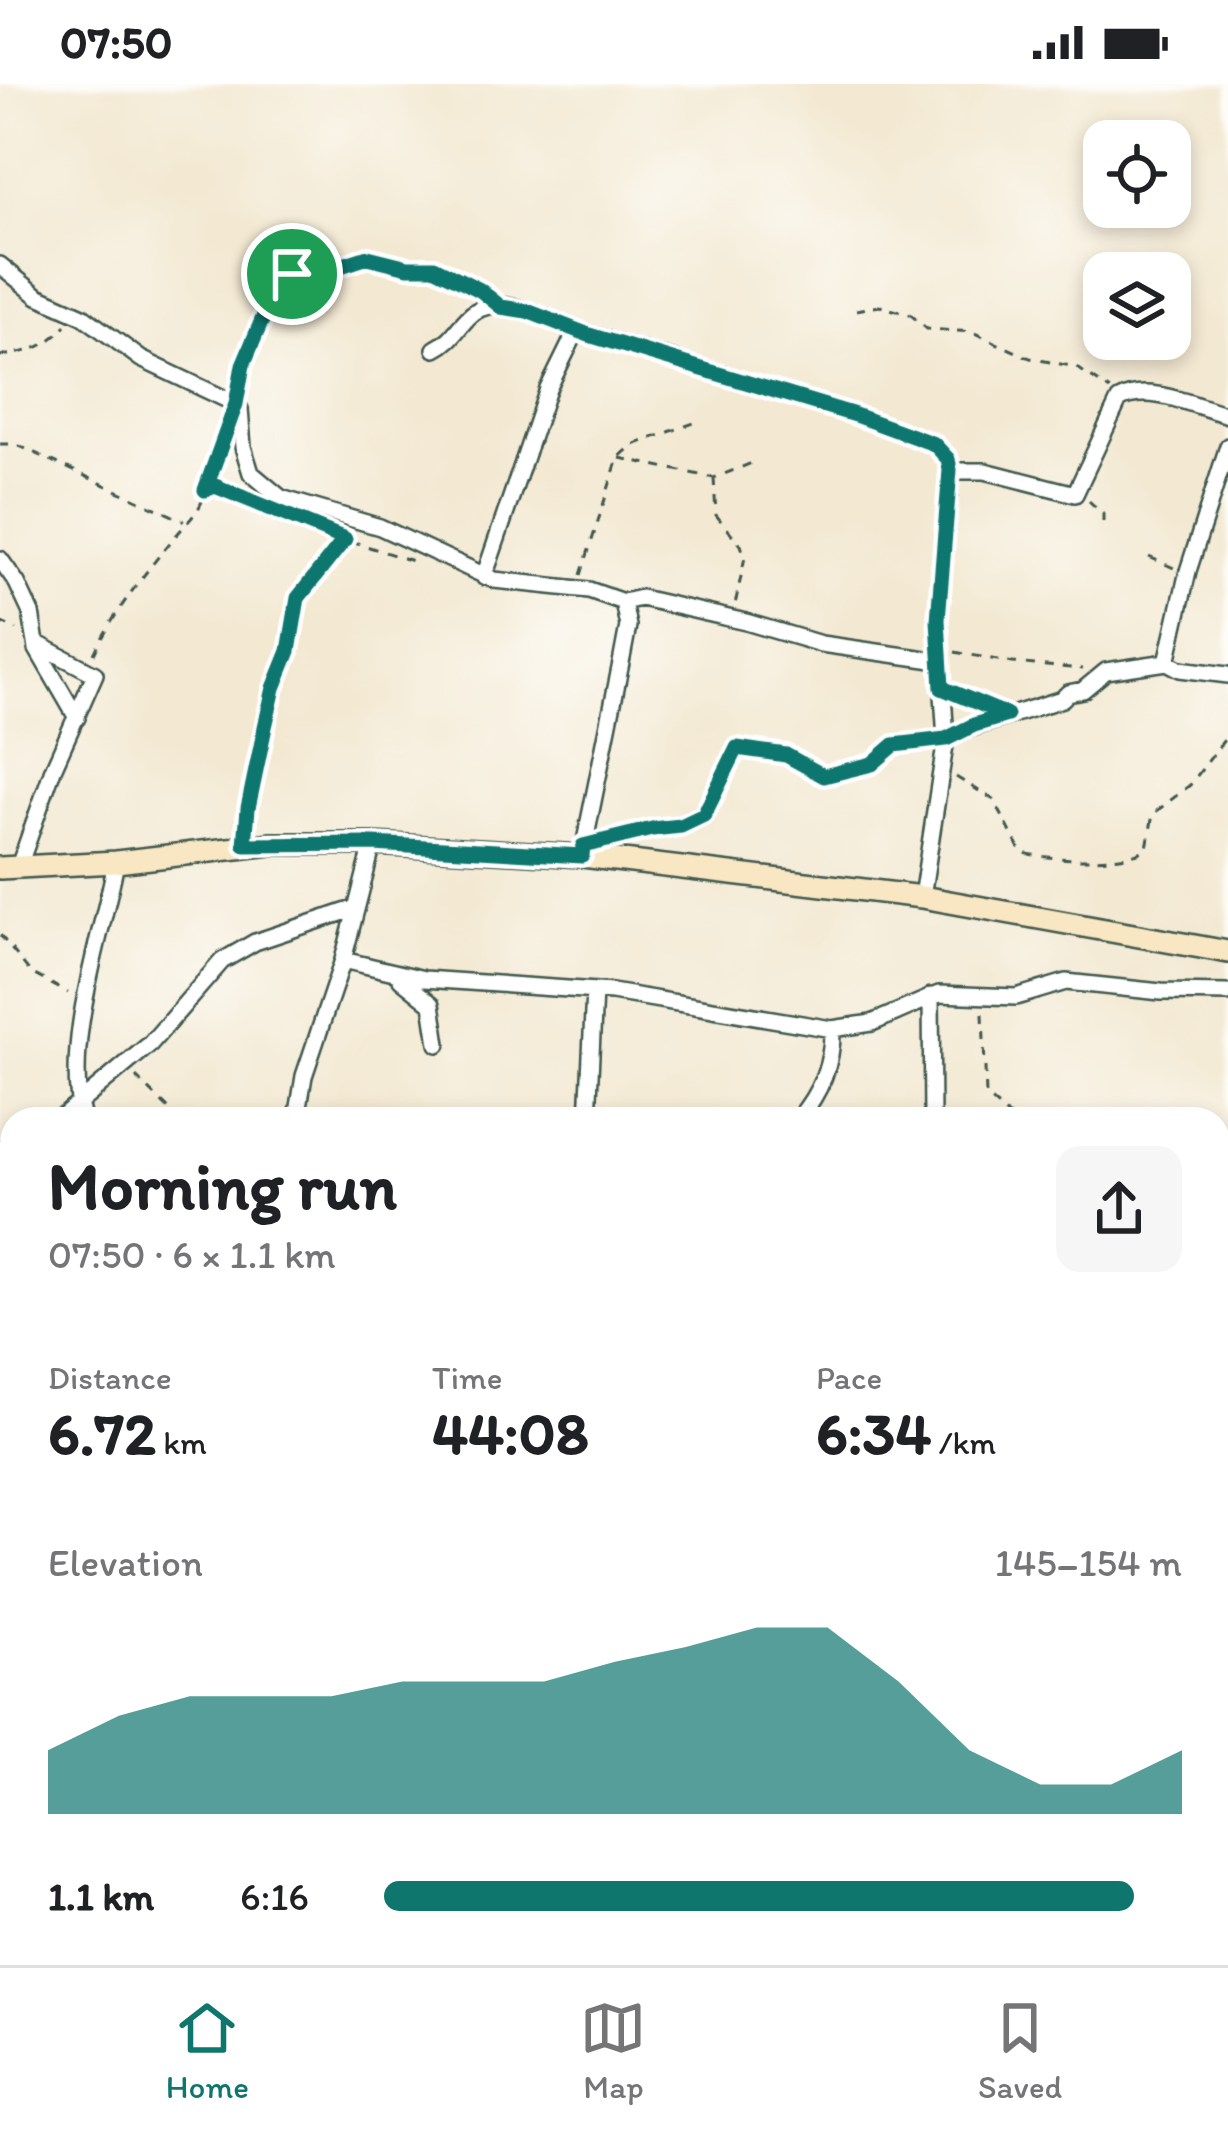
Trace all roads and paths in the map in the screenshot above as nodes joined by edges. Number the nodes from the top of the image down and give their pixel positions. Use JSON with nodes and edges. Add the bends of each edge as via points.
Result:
{"nodes":[{"id":1,"x":0,"y":265,"type":"edge"},
{"id":2,"x":501,"y":307,"type":"junction"},
{"id":3,"x":856,"y":310,"type":"dead end"},
{"id":4,"x":83,"y":316,"type":"junction"},
{"id":5,"x":577,"y":330,"type":"junction"},
{"id":6,"x":435,"y":349,"type":"dead end"},
{"id":7,"x":0,"y":356,"type":"edge"},
{"id":8,"x":1119,"y":400,"type":"junction"},
{"id":9,"x":235,"y":403,"type":"junction"},
{"id":10,"x":1228,"y":415,"type":"edge"},
{"id":11,"x":702,"y":420,"type":"dead end"},
{"id":12,"x":2,"y":446,"type":"edge"},
{"id":13,"x":1228,"y":446,"type":"edge"},
{"id":14,"x":618,"y":458,"type":"junction"},
{"id":15,"x":752,"y":463,"type":"dead end"},
{"id":16,"x":950,"y":470,"type":"junction"},
{"id":17,"x":714,"y":478,"type":"junction"},
{"id":18,"x":205,"y":490,"type":"junction"},
{"id":19,"x":1075,"y":494,"type":"junction"},
{"id":20,"x":271,"y":508,"type":"dead end"},
{"id":21,"x":185,"y":522,"type":"junction"},
{"id":22,"x":313,"y":523,"type":"dead end"},
{"id":23,"x":1103,"y":524,"type":"dead end"},
{"id":24,"x":345,"y":539,"type":"junction"},
{"id":25,"x":1149,"y":557,"type":"dead end"},
{"id":26,"x":0,"y":559,"type":"edge"},
{"id":27,"x":421,"y":564,"type":"dead end"},
{"id":28,"x":1188,"y":571,"type":"junction"},
{"id":29,"x":484,"y":577,"type":"junction"},
{"id":30,"x":577,"y":588,"type":"junction"},
{"id":31,"x":623,"y":602,"type":"junction"},
{"id":32,"x":732,"y":619,"type":"junction"},
{"id":33,"x":36,"y":643,"type":"junction"},
{"id":34,"x":939,"y":656,"type":"junction"},
{"id":35,"x":1167,"y":662,"type":"junction"},
{"id":36,"x":88,"y":668,"type":"junction"},
{"id":37,"x":1102,"y":673,"type":"junction"},
{"id":38,"x":1228,"y":675,"type":"edge"},
{"id":39,"x":942,"y":688,"type":"junction"},
{"id":40,"x":1007,"y":715,"type":"junction"},
{"id":41,"x":77,"y":718,"type":"junction"},
{"id":42,"x":1227,"y":736,"type":"edge"},
{"id":43,"x":946,"y":737,"type":"junction"},
{"id":44,"x":944,"y":771,"type":"junction"},
{"id":45,"x":373,"y":844,"type":"junction"},
{"id":46,"x":245,"y":845,"type":"junction"},
{"id":47,"x":583,"y":851,"type":"junction"},
{"id":48,"x":116,"y":862,"type":"junction"},
{"id":49,"x":9,"y":869,"type":"edge"},
{"id":50,"x":922,"y":897,"type":"junction"},
{"id":51,"x":356,"y":908,"type":"junction"},
{"id":52,"x":0,"y":934,"type":"edge"},
{"id":53,"x":1228,"y":952,"type":"edge"},
{"id":54,"x":343,"y":960,"type":"junction"},
{"id":55,"x":393,"y":974,"type":"junction"},
{"id":56,"x":594,"y":991,"type":"junction"},
{"id":57,"x":1228,"y":993,"type":"edge"},
{"id":58,"x":931,"y":996,"type":"junction"},
{"id":59,"x":983,"y":997,"type":"junction"},
{"id":60,"x":85,"y":1003,"type":"junction"},
{"id":61,"x":832,"y":1030,"type":"junction"},
{"id":62,"x":438,"y":1044,"type":"dead end"},
{"id":63,"x":128,"y":1066,"type":"junction"},
{"id":64,"x":78,"y":1101,"type":"junction"},
{"id":65,"x":72,"y":1107,"type":"edge"},
{"id":66,"x":80,"y":1107,"type":"edge"},
{"id":67,"x":167,"y":1107,"type":"edge"},
{"id":68,"x":300,"y":1107,"type":"edge"},
{"id":69,"x":589,"y":1107,"type":"edge"},
{"id":70,"x":806,"y":1107,"type":"edge"},
{"id":71,"x":932,"y":1107,"type":"edge"},
{"id":72,"x":998,"y":1107,"type":"edge"}],
"edges":[{"from":1,"to":4,"type":"street","via":[[38,296]]},
{"from":2,"to":5,"type":"street"},
{"from":2,"to":6,"type":"street","via":[[473,312]]},
{"from":2,"to":9,"type":"path","via":[[434,267],[368,257],[302,269],[272,293]]},
{"from":3,"to":8,"type":"path","via":[[897,310],[927,329],[963,329],[1030,358],[1076,367]]},
{"from":4,"to":7,"type":"path","via":[[50,344]]},
{"from":4,"to":9,"type":"street","via":[[141,359]]},
{"from":5,"to":16,"type":"street","via":[[934,444]]},
{"from":5,"to":29,"type":"street","via":[[548,389]]},
{"from":8,"to":10,"type":"street","via":[[1154,395]]},
{"from":8,"to":19,"type":"street"},
{"from":9,"to":18,"type":"path"},
{"from":9,"to":29,"type":"street","via":[[258,483],[308,508],[380,527]]},
{"from":11,"to":14,"type":"path"},
{"from":12,"to":21,"type":"path","via":[[15,443]]},
{"from":13,"to":28,"type":"street"},
{"from":14,"to":17,"type":"path"},
{"from":14,"to":30,"type":"path"},
{"from":15,"to":17,"type":"path"},
{"from":16,"to":19,"type":"street"},
{"from":16,"to":34,"type":"street"},
{"from":17,"to":32,"type":"path","via":[[716,515],[745,556]]},
{"from":18,"to":20,"type":"path","via":[[215,486]]},
{"from":18,"to":21,"type":"path"},
{"from":19,"to":23,"type":"path","via":[[1097,507]]},
{"from":21,"to":36,"type":"path"},
{"from":22,"to":24,"type":"path"},
{"from":24,"to":27,"type":"path"},
{"from":24,"to":46,"type":"path","via":[[298,598]]},
{"from":25,"to":28,"type":"path"},
{"from":26,"to":33,"type":"street","via":[[31,613]]},
{"from":28,"to":35,"type":"street"},
{"from":29,"to":30,"type":"street"},
{"from":30,"to":31,"type":"street"},
{"from":31,"to":32,"type":"street","via":[[641,598]]},
{"from":31,"to":47,"type":"street","via":[[628,626]]},
{"from":32,"to":34,"type":"street","via":[[821,644]]},
{"from":33,"to":36,"type":"street"},
{"from":33,"to":41,"type":"street"},
{"from":34,"to":37,"type":"path"},
{"from":34,"to":39,"type":"street"},
{"from":35,"to":37,"type":"street"},
{"from":35,"to":38,"type":"street"},
{"from":36,"to":41,"type":"street","via":[[94,680]]},
{"from":37,"to":40,"type":"street","via":[[1084,689]]},
{"from":39,"to":40,"type":"path"},
{"from":39,"to":43,"type":"street"},
{"from":40,"to":43,"type":"street"},
{"from":41,"to":49,"type":"street"},
{"from":42,"to":44,"type":"path","via":[[1190,785],[1153,814],[1147,848],[1132,857],[1021,852],[994,800]]},
{"from":43,"to":44,"type":"street"},
{"from":43,"to":47,"type":"path","via":[[894,745],[872,764],[824,776],[786,755],[737,748],[704,815]]},
{"from":44,"to":50,"type":"street"},
{"from":45,"to":46,"type":"street"},
{"from":45,"to":47,"type":"street"},
{"from":45,"to":51,"type":"street"},
{"from":46,"to":48,"type":"street"},
{"from":47,"to":50,"type":"street"},
{"from":48,"to":49,"type":"street"},
{"from":48,"to":60,"type":"street"},
{"from":50,"to":53,"type":"street"},
{"from":51,"to":54,"type":"street"},
{"from":51,"to":63,"type":"street","via":[[236,951]]},
{"from":52,"to":60,"type":"path","via":[[31,973]]},
{"from":54,"to":55,"type":"street"},
{"from":54,"to":68,"type":"street"},
{"from":55,"to":56,"type":"street"},
{"from":55,"to":62,"type":"street","via":[[432,1004]]},
{"from":56,"to":61,"type":"street"},
{"from":56,"to":69,"type":"street"},
{"from":57,"to":59,"type":"street","via":[[1083,981],[1016,998]]},
{"from":58,"to":59,"type":"street"},
{"from":58,"to":61,"type":"street","via":[[872,1023]]},
{"from":58,"to":71,"type":"street"},
{"from":59,"to":72,"type":"path","via":[[986,1096]]},
{"from":60,"to":64,"type":"street"},
{"from":61,"to":70,"type":"street","via":[[830,1062]]},
{"from":63,"to":64,"type":"street"},
{"from":63,"to":67,"type":"path"},
{"from":64,"to":65,"type":"street"},
{"from":64,"to":66,"type":"street"}]}
